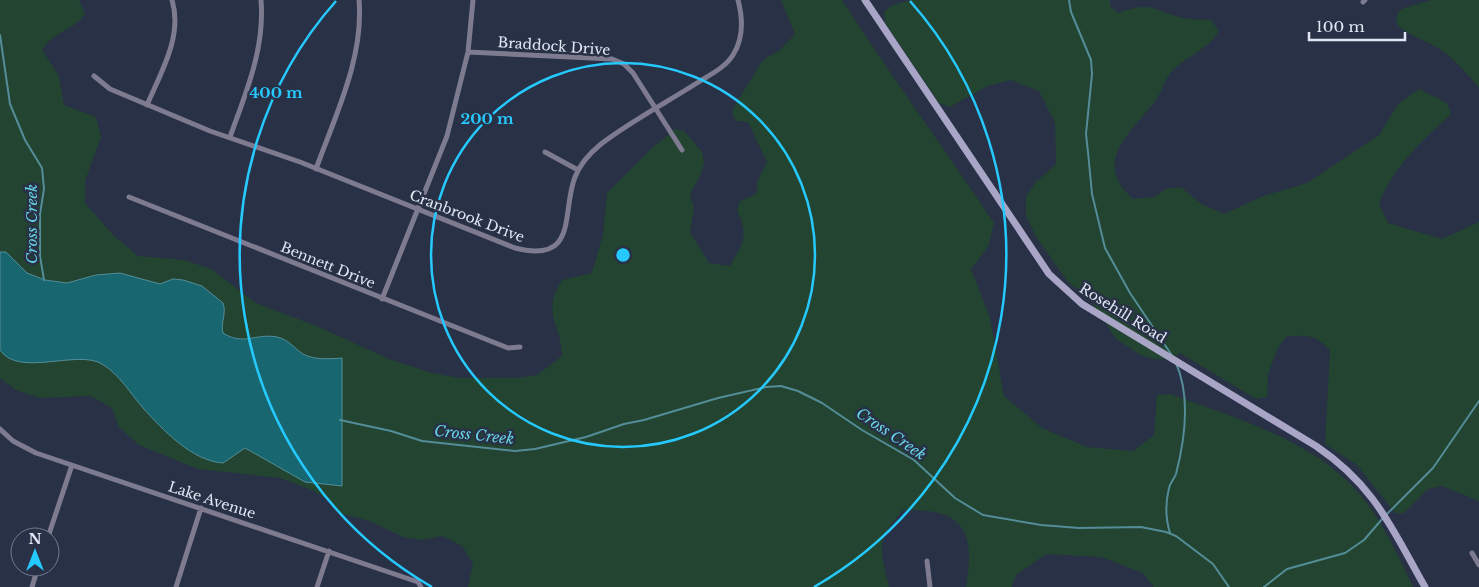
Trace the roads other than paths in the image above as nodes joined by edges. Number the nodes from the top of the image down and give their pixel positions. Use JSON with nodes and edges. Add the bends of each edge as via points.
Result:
{"nodes":[{"id":1,"x":172,"y":0,"type":"edge"},
{"id":2,"x":261,"y":0,"type":"edge"},
{"id":3,"x":359,"y":0,"type":"edge"},
{"id":4,"x":473,"y":0,"type":"edge"},
{"id":5,"x":738,"y":0,"type":"edge"},
{"id":6,"x":865,"y":0,"type":"edge"},
{"id":7,"x":468,"y":52,"type":"junction"},
{"id":8,"x":94,"y":76,"type":"dead end"},
{"id":9,"x":147,"y":105,"type":"junction"},
{"id":10,"x":656,"y":109,"type":"junction"},
{"id":11,"x":230,"y":137,"type":"junction"},
{"id":12,"x":682,"y":150,"type":"dead end"},
{"id":13,"x":545,"y":152,"type":"dead end"},
{"id":14,"x":316,"y":169,"type":"junction"},
{"id":15,"x":578,"y":170,"type":"junction"},
{"id":16,"x":129,"y":197,"type":"dead end"},
{"id":17,"x":418,"y":210,"type":"junction"},
{"id":18,"x":382,"y":299,"type":"junction"},
{"id":19,"x":520,"y":347,"type":"dead end"},
{"id":20,"x":0,"y":429,"type":"edge"},
{"id":21,"x":72,"y":466,"type":"junction"},
{"id":22,"x":201,"y":508,"type":"junction"},
{"id":23,"x":51,"y":527,"type":"edge"},
{"id":24,"x":329,"y":551,"type":"junction"},
{"id":25,"x":1472,"y":553,"type":"dead end"},
{"id":26,"x":927,"y":561,"type":"dead end"},
{"id":27,"x":1479,"y":565,"type":"edge"},
{"id":28,"x":421,"y":586,"type":"edge"},
{"id":29,"x":176,"y":587,"type":"edge"},
{"id":30,"x":317,"y":587,"type":"edge"},
{"id":31,"x":930,"y":587,"type":"edge"},
{"id":32,"x":1425,"y":587,"type":"edge"}],
"edges":[{"from":1,"to":9,"type":"street","via":[[175,33]]},
{"from":2,"to":11,"type":"street","via":[[262,28],[256,63]]},
{"from":3,"to":14,"type":"street","via":[[360,29],[348,77]]},
{"from":4,"to":7,"type":"street"},
{"from":5,"to":10,"type":"street","name":"Cranbrook Drive","via":[[743,21],[740,39],[728,62]]},
{"from":6,"to":32,"type":"main road","name":"Rosehill Road","via":[[1049,274],[1082,304],[1316,446],[1340,464],[1376,502]]},
{"from":7,"to":10,"type":"street","name":"Braddock Drive","via":[[616,60],[631,70]]},
{"from":7,"to":17,"type":"street","via":[[447,136]]},
{"from":8,"to":9,"type":"street","name":"Cranbrook Drive","via":[[110,89]]},
{"from":9,"to":11,"type":"street","name":"Cranbrook Drive"},
{"from":10,"to":12,"type":"street","name":"Braddock Drive"},
{"from":10,"to":15,"type":"street","name":"Cranbrook Drive","via":[[603,143]]},
{"from":11,"to":14,"type":"street","name":"Cranbrook Drive"},
{"from":13,"to":15,"type":"street"},
{"from":14,"to":17,"type":"street","name":"Cranbrook Drive"},
{"from":15,"to":17,"type":"street","name":"Cranbrook Drive","via":[[572,186],[565,233],[553,246],[537,252],[515,248]]},
{"from":16,"to":18,"type":"street","name":"Bennett Drive"},
{"from":17,"to":18,"type":"street"},
{"from":18,"to":19,"type":"street","name":"Bennett Drive","via":[[508,348]]},
{"from":20,"to":21,"type":"street","name":"Lake Avenue","via":[[24,448]]},
{"from":21,"to":22,"type":"street","name":"Lake Avenue"},
{"from":21,"to":23,"type":"street"},
{"from":22,"to":24,"type":"street","name":"Lake Avenue"},
{"from":22,"to":29,"type":"street"},
{"from":24,"to":28,"type":"street","name":"Lake Avenue","via":[[418,582]]},
{"from":24,"to":30,"type":"street"},
{"from":25,"to":27,"type":"street"},
{"from":26,"to":31,"type":"street"}]}
